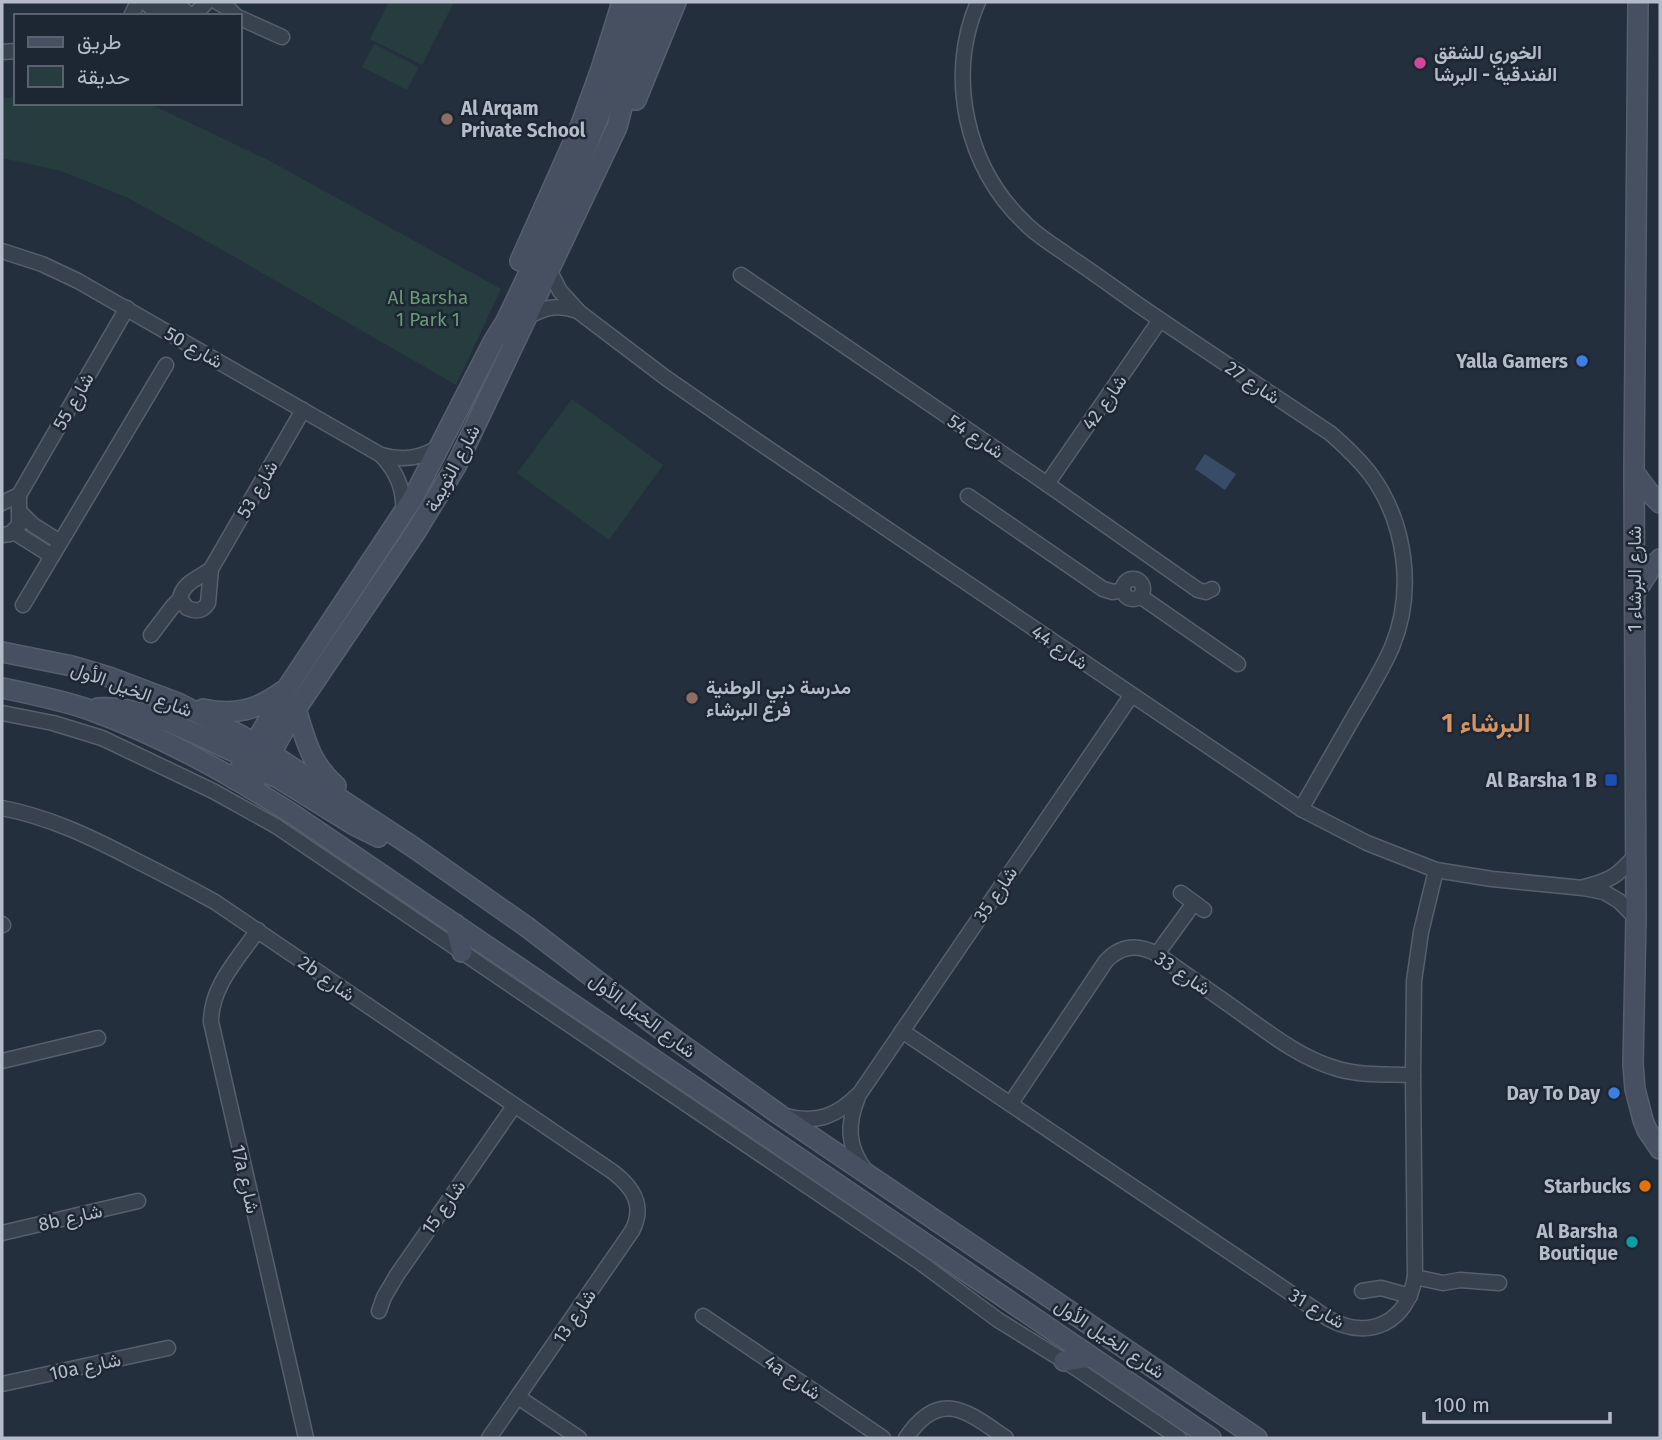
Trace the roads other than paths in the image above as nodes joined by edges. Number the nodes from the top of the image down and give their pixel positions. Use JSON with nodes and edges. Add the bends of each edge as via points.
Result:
{"nodes":[{"id":1,"x":207,"y":2,"type":"edge"},
{"id":2,"x":217,"y":2,"type":"edge"},
{"id":3,"x":658,"y":2,"type":"edge"},
{"id":4,"x":978,"y":2,"type":"edge"},
{"id":5,"x":143,"y":3,"type":"edge"},
{"id":6,"x":1637,"y":3,"type":"edge"},
{"id":7,"x":619,"y":5,"type":"edge"},
{"id":8,"x":158,"y":14,"type":"edge"},
{"id":9,"x":189,"y":14,"type":"edge"},
{"id":10,"x":193,"y":14,"type":"edge"},
{"id":11,"x":235,"y":14,"type":"edge"},
{"id":12,"x":242,"y":19,"type":"edge"},
{"id":13,"x":282,"y":37,"type":"dead end"},
{"id":14,"x":2,"y":251,"type":"edge"},
{"id":15,"x":549,"y":270,"type":"junction"},
{"id":16,"x":741,"y":275,"type":"dead end"},
{"id":17,"x":127,"y":308,"type":"junction"},
{"id":18,"x":579,"y":312,"type":"junction"},
{"id":19,"x":525,"y":318,"type":"junction"},
{"id":20,"x":1160,"y":320,"type":"junction"},
{"id":21,"x":494,"y":342,"type":"junction"},
{"id":22,"x":166,"y":365,"type":"dead end"},
{"id":23,"x":303,"y":410,"type":"junction"},
{"id":24,"x":441,"y":445,"type":"junction"},
{"id":25,"x":381,"y":455,"type":"junction"},
{"id":26,"x":1634,"y":472,"type":"junction"},
{"id":27,"x":1047,"y":484,"type":"junction"},
{"id":28,"x":19,"y":495,"type":"junction"},
{"id":29,"x":968,"y":496,"type":"dead end"},
{"id":30,"x":2,"y":503,"type":"edge"},
{"id":31,"x":1660,"y":503,"type":"edge"},
{"id":32,"x":19,"y":511,"type":"junction"},
{"id":33,"x":402,"y":515,"type":"junction"},
{"id":34,"x":8,"y":533,"type":"edge"},
{"id":35,"x":60,"y":542,"type":"junction"},
{"id":36,"x":52,"y":556,"type":"junction"},
{"id":37,"x":1155,"y":559,"type":"junction"},
{"id":38,"x":1660,"y":559,"type":"edge"},
{"id":39,"x":211,"y":569,"type":"junction"},
{"id":40,"x":1139,"y":586,"type":"junction"},
{"id":41,"x":1212,"y":589,"type":"dead end"},
{"id":42,"x":1635,"y":593,"type":"junction"},
{"id":43,"x":180,"y":598,"type":"junction"},
{"id":44,"x":23,"y":605,"type":"dead end"},
{"id":45,"x":151,"y":635,"type":"dead end"},
{"id":46,"x":2,"y":652,"type":"edge"},
{"id":47,"x":1238,"y":664,"type":"dead end"},
{"id":48,"x":2,"y":688,"type":"edge"},
{"id":49,"x":287,"y":688,"type":"junction"},
{"id":50,"x":1131,"y":696,"type":"junction"},
{"id":51,"x":178,"y":702,"type":"junction"},
{"id":52,"x":296,"y":709,"type":"junction"},
{"id":53,"x":89,"y":710,"type":"junction"},
{"id":54,"x":2,"y":713,"type":"edge"},
{"id":55,"x":257,"y":751,"type":"junction"},
{"id":56,"x":248,"y":780,"type":"junction"},
{"id":57,"x":2,"y":808,"type":"edge"},
{"id":58,"x":1301,"y":809,"type":"junction"},
{"id":59,"x":379,"y":824,"type":"junction"},
{"id":60,"x":412,"y":847,"type":"junction"},
{"id":61,"x":1636,"y":855,"type":"junction"},
{"id":62,"x":1436,"y":870,"type":"junction"},
{"id":63,"x":1583,"y":888,"type":"junction"},
{"id":64,"x":1181,"y":893,"type":"dead end"},
{"id":65,"x":1636,"y":918,"type":"junction"},
{"id":66,"x":454,"y":924,"type":"junction"},
{"id":67,"x":258,"y":930,"type":"junction"},
{"id":68,"x":462,"y":952,"type":"junction"},
{"id":69,"x":1157,"y":954,"type":"junction"},
{"id":70,"x":902,"y":1031,"type":"junction"},
{"id":71,"x":98,"y":1038,"type":"dead end"},
{"id":72,"x":2,"y":1061,"type":"edge"},
{"id":73,"x":1413,"y":1075,"type":"junction"},
{"id":74,"x":860,"y":1093,"type":"junction"},
{"id":75,"x":1011,"y":1102,"type":"junction"},
{"id":76,"x":514,"y":1105,"type":"junction"},
{"id":77,"x":780,"y":1115,"type":"junction"},
{"id":78,"x":1660,"y":1149,"type":"edge"},
{"id":79,"x":867,"y":1174,"type":"junction"},
{"id":80,"x":631,"y":1188,"type":"joint"},
{"id":81,"x":138,"y":1201,"type":"dead end"},
{"id":82,"x":2,"y":1233,"type":"edge"},
{"id":83,"x":1415,"y":1277,"type":"junction"},
{"id":84,"x":1499,"y":1283,"type":"dead end"},
{"id":85,"x":1362,"y":1291,"type":"dead end"},
{"id":86,"x":1410,"y":1296,"type":"junction"},
{"id":87,"x":379,"y":1311,"type":"dead end"},
{"id":88,"x":703,"y":1316,"type":"dead end"},
{"id":89,"x":168,"y":1348,"type":"dead end"},
{"id":90,"x":1091,"y":1357,"type":"junction"},
{"id":91,"x":1064,"y":1361,"type":"junction"},
{"id":92,"x":2,"y":1384,"type":"edge"},
{"id":93,"x":518,"y":1397,"type":"junction"},
{"id":94,"x":306,"y":1438,"type":"edge"},
{"id":95,"x":489,"y":1438,"type":"edge"},
{"id":96,"x":579,"y":1438,"type":"edge"},
{"id":97,"x":883,"y":1438,"type":"edge"},
{"id":98,"x":906,"y":1438,"type":"edge"},
{"id":99,"x":1006,"y":1438,"type":"edge"},
{"id":100,"x":1179,"y":1438,"type":"edge"},
{"id":101,"x":1211,"y":1438,"type":"edge"},
{"id":102,"x":1257,"y":1438,"type":"edge"}],
"edges":[{"from":1,"to":10,"type":"street"},
{"from":2,"to":11,"type":"street"},
{"from":3,"to":15,"type":"main road","name":"شارع الثويمة","via":[[617,127]]},
{"from":3,"to":21,"type":"main road","name":"شارع الثويمة","via":[[610,89]]},
{"from":4,"to":20,"type":"street","name":"شارع 27","via":[[968,30],[962,78],[969,128],[989,178],[1024,223]]},
{"from":5,"to":8,"type":"street"},
{"from":5,"to":9,"type":"street","via":[[181,8]]},
{"from":6,"to":26,"type":"main road","name":"شارع البرشاء 1"},
{"from":7,"to":21,"type":"main road","name":"شارع الثويمة","via":[[580,127],[495,316]]},
{"from":12,"to":13,"type":"street"},
{"from":14,"to":17,"type":"street","name":"شارع 50","via":[[61,272]]},
{"from":15,"to":18,"type":"street","name":"شارع 44","via":[[560,292]]},
{"from":15,"to":19,"type":"main road","name":"شارع الثويمة"},
{"from":16,"to":27,"type":"street","name":"شارع 54"},
{"from":17,"to":23,"type":"street","name":"شارع 50"},
{"from":17,"to":28,"type":"street","name":"شارع 55"},
{"from":18,"to":19,"type":"street","via":[[552,307]]},
{"from":18,"to":50,"type":"street","name":"شارع 44","via":[[757,442]]},
{"from":19,"to":52,"type":"main road","name":"شارع الثويمة","via":[[443,489]]},
{"from":20,"to":27,"type":"street","name":"شارع 42"},
{"from":20,"to":58,"type":"street","name":"شارع 27","via":[[1330,433],[1377,484],[1397,529],[1404,588],[1393,645]]},
{"from":21,"to":24,"type":"main road","name":"شارع الثويمة"},
{"from":22,"to":35,"type":"street"},
{"from":23,"to":25,"type":"street","name":"شارع 50"},
{"from":23,"to":39,"type":"street","name":"شارع 53"},
{"from":24,"to":25,"type":"street","name":"شارع 50","via":[[412,458]]},
{"from":24,"to":33,"type":"main road","name":"شارع الثويمة"},
{"from":25,"to":33,"type":"street","name":"شارع 50","via":[[400,482]]},
{"from":26,"to":31,"type":"main road"},
{"from":26,"to":42,"type":"main road","name":"شارع البرشاء 1"},
{"from":27,"to":37,"type":"street","name":"شارع 54"},
{"from":28,"to":30,"type":"street"},
{"from":28,"to":32,"type":"street"},
{"from":29,"to":40,"type":"street","via":[[1106,591],[1123,590],[1127,581]]},
{"from":32,"to":34,"type":"street","via":[[19,525]]},
{"from":32,"to":35,"type":"street"},
{"from":33,"to":49,"type":"main road","name":"شارع الثويمة"},
{"from":34,"to":36,"type":"street"},
{"from":35,"to":36,"type":"street"},
{"from":36,"to":44,"type":"street"},
{"from":37,"to":40,"type":"street"},
{"from":37,"to":41,"type":"street","name":"شارع 54","via":[[1200,591]]},
{"from":38,"to":42,"type":"main road"},
{"from":39,"to":43,"type":"street","via":[[184,587]]},
{"from":39,"to":43,"type":"street","via":[[206,606],[191,610]]},
{"from":40,"to":47,"type":"street"},
{"from":42,"to":61,"type":"main road","name":"شارع البرشاء 1"},
{"from":43,"to":45,"type":"street"},
{"from":46,"to":51,"type":"main road","name":"شارع الخيل الأول","via":[[97,673]]},
{"from":48,"to":53,"type":"main road","name":"شارع الخيل الأول"},
{"from":49,"to":51,"type":"main road","via":[[263,704],[239,712]]},
{"from":49,"to":55,"type":"main road","name":"شارع الثويمة"},
{"from":50,"to":58,"type":"street","name":"شارع 44"},
{"from":50,"to":70,"type":"street","name":"شارع 35"},
{"from":51,"to":55,"type":"main road","name":"شارع الخيل الأول"},
{"from":52,"to":55,"type":"main road","name":"شارع الثويمة"},
{"from":52,"to":59,"type":"main road","via":[[317,767]]},
{"from":53,"to":55,"type":"main road","via":[[138,712]]},
{"from":53,"to":56,"type":"main road","name":"شارع الخيل الأول"},
{"from":54,"to":68,"type":"street","via":[[102,738],[224,797],[297,838]]},
{"from":55,"to":56,"type":"main road","name":"شارع الثويمة"},
{"from":55,"to":56,"type":"main road","name":"شارع الثويمة"},
{"from":55,"to":59,"type":"main road","name":"شارع الخيل الأول"},
{"from":56,"to":60,"type":"main road","via":[[278,778],[368,832]]},
{"from":56,"to":66,"type":"main road","name":"شارع الخيل الأول"},
{"from":57,"to":67,"type":"street","name":"2b شارع","via":[[92,838]]},
{"from":58,"to":62,"type":"street","name":"شارع 44","via":[[1367,843]]},
{"from":59,"to":60,"type":"main road","name":"شارع الخيل الأول"},
{"from":60,"to":77,"type":"main road","name":"شارع الخيل الأول","via":[[527,926]]},
{"from":61,"to":63,"type":"street","name":"شارع 44","via":[[1609,880]]},
{"from":61,"to":65,"type":"main road","name":"شارع البرشاء 1"},
{"from":62,"to":63,"type":"street","name":"شارع 44"},
{"from":62,"to":73,"type":"street","name":"شارع 31","via":[[1416,965]]},
{"from":63,"to":65,"type":"street","name":"شارع 44","via":[[1609,895]]},
{"from":64,"to":69,"type":"street","via":[[1199,907]]},
{"from":65,"to":78,"type":"main road","name":"شارع البرشاء 1","via":[[1633,1077],[1643,1120]]},
{"from":66,"to":68,"type":"main road"},
{"from":66,"to":90,"type":"main road","name":"شارع الخيل الأول"},
{"from":67,"to":76,"type":"street","name":"2b شارع"},
{"from":67,"to":94,"type":"street","name":"17a شارع","via":[[216,992],[211,1022]]},
{"from":68,"to":91,"type":"street"},
{"from":69,"to":73,"type":"street","name":"شارع 33","via":[[1310,1059],[1350,1072]]},
{"from":69,"to":75,"type":"street","name":"شارع 33","via":[[1130,947],[1113,954]]},
{"from":70,"to":74,"type":"street","name":"شارع 35"},
{"from":70,"to":75,"type":"street","name":"شارع 31"},
{"from":71,"to":72,"type":"street"},
{"from":73,"to":83,"type":"street","name":"شارع 31"},
{"from":74,"to":77,"type":"street","name":"شارع 35","via":[[843,1109],[822,1118],[799,1120]]},
{"from":74,"to":79,"type":"street","name":"شارع 35","via":[[850,1136]]},
{"from":75,"to":86,"type":"street","name":"شارع 31","via":[[1329,1320],[1352,1328],[1377,1326],[1397,1315]]},
{"from":76,"to":80,"type":"street","name":"2b شارع"},
{"from":76,"to":87,"type":"street","name":"شارع 15","via":[[397,1275]]},
{"from":77,"to":79,"type":"main road","name":"شارع الخيل الأول"},
{"from":79,"to":102,"type":"main road","name":"شارع الخيل الأول"},
{"from":80,"to":93,"type":"street","name":"شارع 13","via":[[638,1209],[632,1231]]},
{"from":81,"to":82,"type":"street","name":"8b شارع"},
{"from":83,"to":84,"type":"street","via":[[1445,1283]]},
{"from":83,"to":86,"type":"street","name":"شارع 31"},
{"from":85,"to":86,"type":"street","via":[[1381,1287]]},
{"from":88,"to":97,"type":"street","name":"4a شارع"},
{"from":89,"to":92,"type":"street","name":"10a شارع"},
{"from":90,"to":91,"type":"main road"},
{"from":90,"to":101,"type":"main road","name":"شارع الخيل الأول"},
{"from":91,"to":100,"type":"street"},
{"from":93,"to":95,"type":"street","name":"شارع 13"},
{"from":93,"to":96,"type":"street"},
{"from":98,"to":99,"type":"street","via":[[923,1418],[955,1409],[970,1413]]}]}
